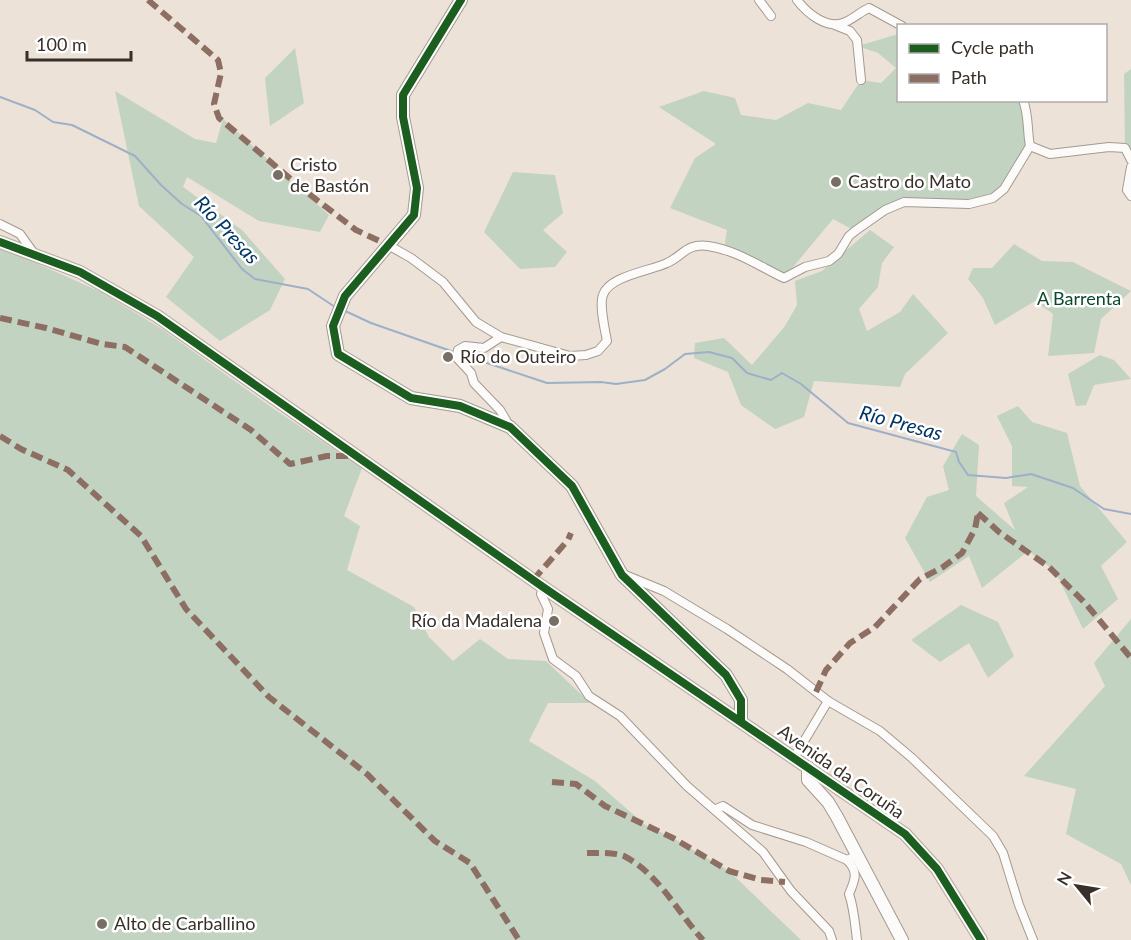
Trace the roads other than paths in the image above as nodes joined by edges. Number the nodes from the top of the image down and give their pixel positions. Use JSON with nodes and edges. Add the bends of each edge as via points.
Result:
{"nodes":[{"id":1,"x":461,"y":0,"type":"edge"},
{"id":2,"x":759,"y":0,"type":"edge"},
{"id":3,"x":797,"y":0,"type":"edge"},
{"id":4,"x":771,"y":16,"type":"dead end"},
{"id":5,"x":834,"y":24,"type":"junction"},
{"id":6,"x":898,"y":24,"type":"edge"},
{"id":7,"x":861,"y":81,"type":"dead end"},
{"id":8,"x":1024,"y":102,"type":"edge"},
{"id":9,"x":1030,"y":146,"type":"junction"},
{"id":10,"x":1131,"y":160,"type":"edge"},
{"id":11,"x":1131,"y":167,"type":"edge"},
{"id":12,"x":1131,"y":196,"type":"edge"},
{"id":13,"x":0,"y":224,"type":"edge"},
{"id":14,"x":0,"y":242,"type":"edge"},
{"id":15,"x":388,"y":245,"type":"junction"},
{"id":16,"x":35,"y":255,"type":"junction"},
{"id":17,"x":501,"y":337,"type":"junction"},
{"id":18,"x":510,"y":427,"type":"junction"},
{"id":19,"x":622,"y":575,"type":"junction"},
{"id":20,"x":543,"y":587,"type":"junction"},
{"id":21,"x":828,"y":701,"type":"junction"},
{"id":22,"x":741,"y":720,"type":"junction"},
{"id":23,"x":794,"y":758,"type":"junction"},
{"id":24,"x":820,"y":784,"type":"junction"},
{"id":25,"x":716,"y":809,"type":"junction"},
{"id":26,"x":852,"y":858,"type":"junction"},
{"id":27,"x":832,"y":940,"type":"edge"},
{"id":28,"x":856,"y":940,"type":"edge"},
{"id":29,"x":902,"y":940,"type":"edge"},
{"id":30,"x":981,"y":940,"type":"edge"},
{"id":31,"x":1033,"y":940,"type":"edge"}],
"edges":[{"from":1,"to":15,"type":"street","via":[[403,95],[403,117],[417,188],[414,215]]},
{"from":2,"to":4,"type":"street"},
{"from":3,"to":5,"type":"street","via":[[817,19]]},
{"from":5,"to":6,"type":"street","via":[[844,23],[869,8]]},
{"from":5,"to":7,"type":"street","via":[[850,31],[856,40]]},
{"from":8,"to":9,"type":"street"},
{"from":9,"to":10,"type":"street","via":[[1050,154],[1125,148]]},
{"from":9,"to":17,"type":"street","via":[[1005,189],[993,198],[969,204],[904,202],[855,231],[829,261],[784,278],[727,250],[688,247],[668,263],[607,287],[602,297],[607,341],[598,351],[570,356]]},
{"from":11,"to":12,"type":"street","via":[[1127,190]]},
{"from":13,"to":16,"type":"street","via":[[20,234]]},
{"from":14,"to":16,"type":"main road","name":"Avenida da Coruña"},
{"from":15,"to":17,"type":"street","via":[[443,282],[476,322]]},
{"from":15,"to":18,"type":"street","via":[[345,296],[333,326],[338,354],[411,398],[460,406]]},
{"from":16,"to":20,"type":"main road","name":"Avenida da Coruña","via":[[80,272],[157,316]]},
{"from":17,"to":18,"type":"street","via":[[484,348],[465,346],[458,350],[457,358]]},
{"from":18,"to":19,"type":"street","via":[[572,486]]},
{"from":19,"to":21,"type":"street","via":[[664,591],[727,629]]},
{"from":19,"to":22,"type":"street","via":[[726,675],[741,700]]},
{"from":20,"to":22,"type":"main road","name":"Avenida da Coruña"},
{"from":20,"to":25,"type":"street","via":[[541,594],[548,609],[544,633],[553,658],[576,676],[589,696],[620,716],[687,786]]},
{"from":21,"to":23,"type":"street"},
{"from":21,"to":31,"type":"street","via":[[880,731],[993,837],[1004,853]]},
{"from":22,"to":23,"type":"main road","name":"Avenida da Coruña"},
{"from":23,"to":24,"type":"main road","name":"Avenida da Coruña"},
{"from":24,"to":26,"type":"street"},
{"from":24,"to":30,"type":"main road","name":"Avenida da Coruña","via":[[905,834],[937,869]]},
{"from":25,"to":26,"type":"street","via":[[723,806],[752,825]]},
{"from":25,"to":27,"type":"street","via":[[763,852],[791,891],[829,931]]},
{"from":26,"to":28,"type":"street","via":[[856,875],[849,894]]},
{"from":26,"to":29,"type":"street"}]}
